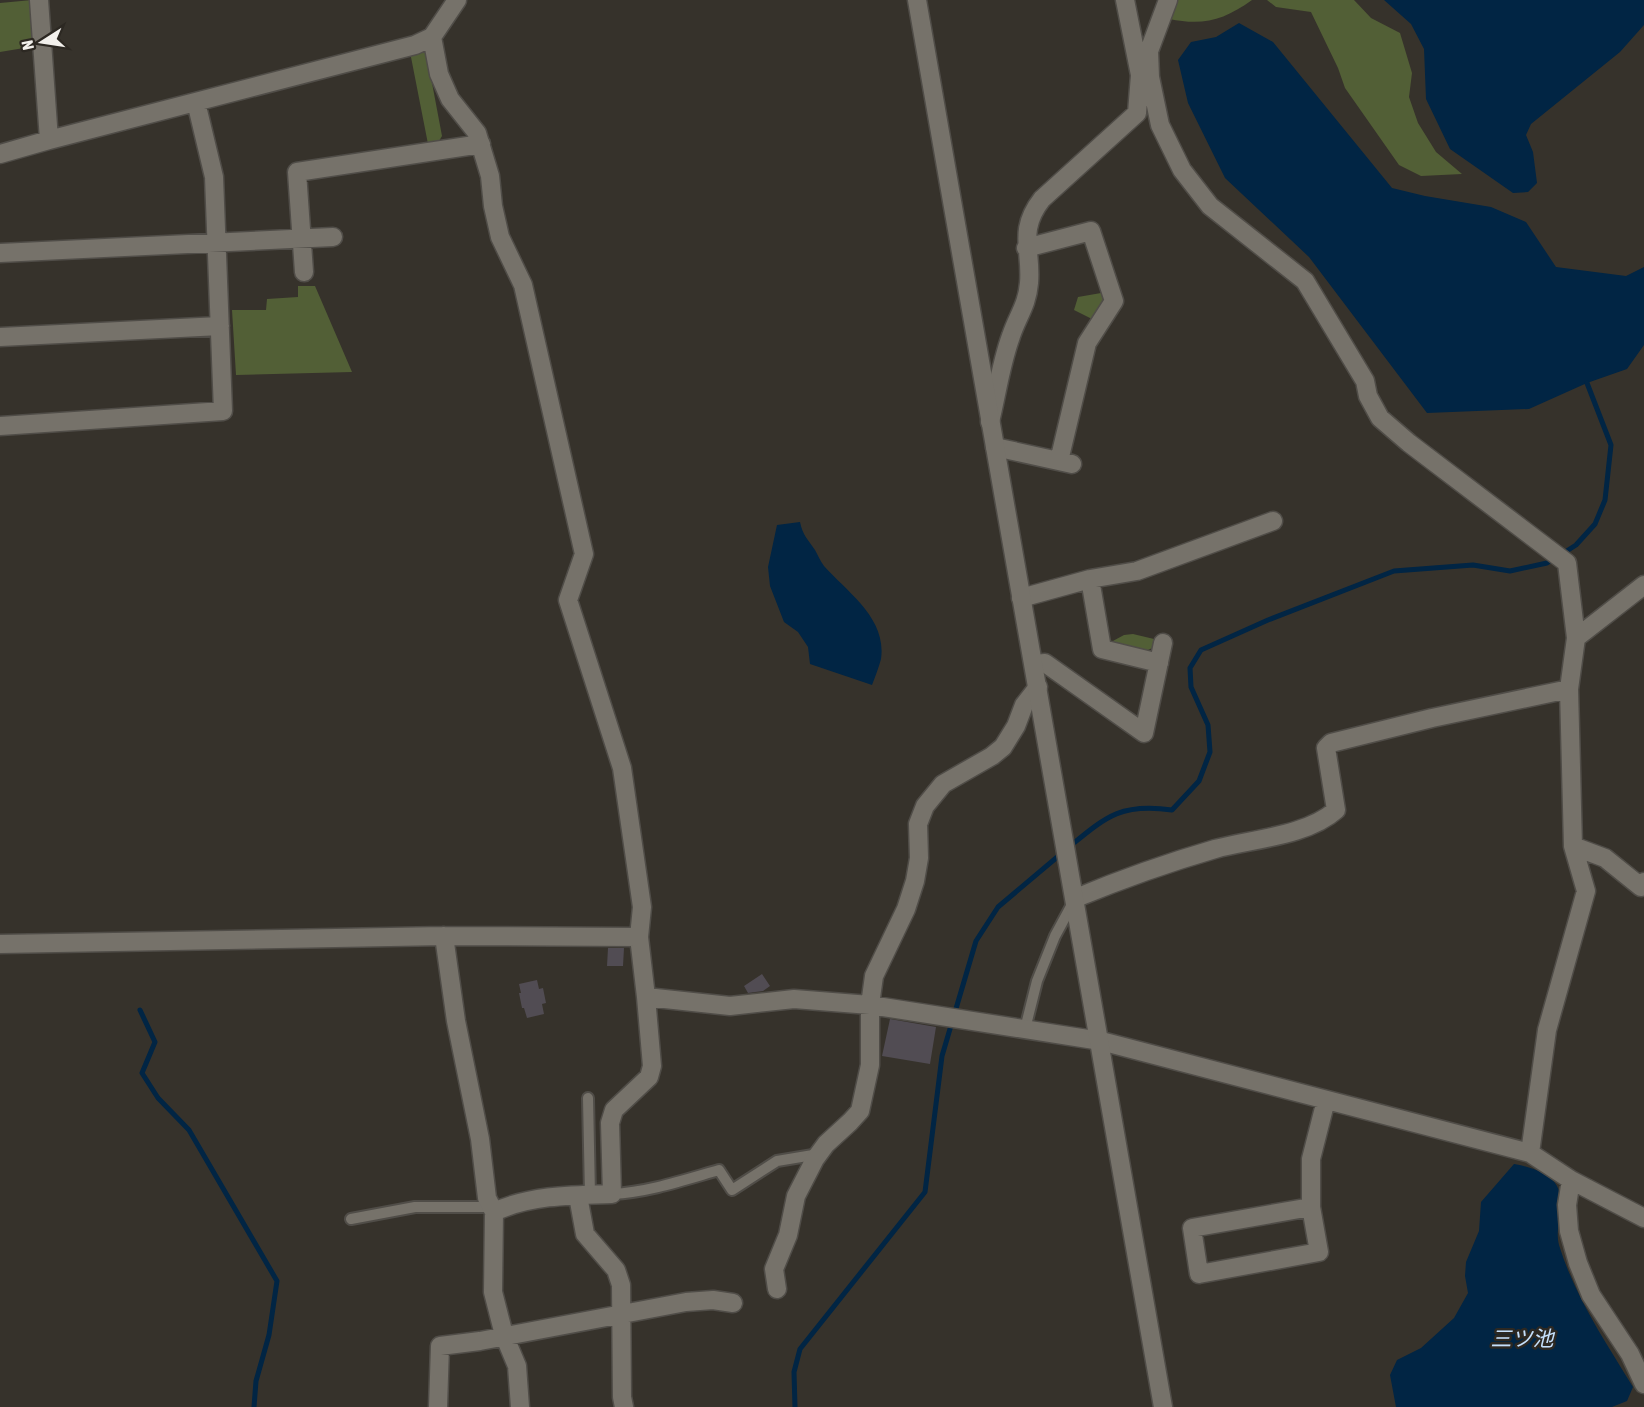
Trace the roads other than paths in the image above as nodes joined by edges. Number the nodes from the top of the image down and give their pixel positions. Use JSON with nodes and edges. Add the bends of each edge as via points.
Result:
{"nodes":[{"id":1,"x":39,"y":0,"type":"edge"},
{"id":2,"x":457,"y":0,"type":"edge"},
{"id":3,"x":916,"y":0,"type":"edge"},
{"id":4,"x":1125,"y":0,"type":"edge"},
{"id":5,"x":1168,"y":0,"type":"edge"},
{"id":6,"x":432,"y":37,"type":"junction"},
{"id":7,"x":1143,"y":52,"type":"junction"},
{"id":8,"x":196,"y":102,"type":"junction"},
{"id":9,"x":49,"y":140,"type":"junction"},
{"id":10,"x":481,"y":144,"type":"junction"},
{"id":11,"x":0,"y":154,"type":"edge"},
{"id":12,"x":333,"y":237,"type":"dead end"},
{"id":13,"x":301,"y":238,"type":"junction"},
{"id":14,"x":217,"y":243,"type":"junction"},
{"id":15,"x":1026,"y":248,"type":"junction"},
{"id":16,"x":0,"y":253,"type":"edge"},
{"id":17,"x":304,"y":272,"type":"dead end"},
{"id":18,"x":220,"y":326,"type":"junction"},
{"id":19,"x":0,"y":337,"type":"edge"},
{"id":20,"x":990,"y":422,"type":"junction"},
{"id":21,"x":0,"y":426,"type":"edge"},
{"id":22,"x":995,"y":447,"type":"junction"},
{"id":23,"x":1273,"y":521,"type":"dead end"},
{"id":24,"x":1090,"y":579,"type":"junction"},
{"id":25,"x":1644,"y":585,"type":"edge"},
{"id":26,"x":1021,"y":598,"type":"junction"},
{"id":27,"x":1576,"y":638,"type":"junction"},
{"id":28,"x":1163,"y":642,"type":"dead end"},
{"id":29,"x":1159,"y":663,"type":"junction"},
{"id":30,"x":1034,"y":664,"type":"junction"},
{"id":31,"x":1038,"y":687,"type":"junction"},
{"id":32,"x":1569,"y":689,"type":"junction"},
{"id":33,"x":1573,"y":846,"type":"junction"},
{"id":34,"x":1644,"y":882,"type":"edge"},
{"id":35,"x":1076,"y":898,"type":"junction"},
{"id":36,"x":444,"y":936,"type":"junction"},
{"id":37,"x":639,"y":937,"type":"junction"},
{"id":38,"x":0,"y":944,"type":"edge"},
{"id":39,"x":646,"y":997,"type":"junction"},
{"id":40,"x":870,"y":1005,"type":"junction"},
{"id":41,"x":1025,"y":1029,"type":"junction"},
{"id":42,"x":1101,"y":1041,"type":"junction"},
{"id":43,"x":588,"y":1098,"type":"dead end"},
{"id":44,"x":1326,"y":1100,"type":"junction"},
{"id":45,"x":612,"y":1114,"type":"junction"},
{"id":46,"x":588,"y":1120,"type":"junction"},
{"id":47,"x":1530,"y":1153,"type":"junction"},
{"id":48,"x":819,"y":1154,"type":"junction"},
{"id":49,"x":1570,"y":1180,"type":"junction"},
{"id":50,"x":612,"y":1194,"type":"junction"},
{"id":51,"x":584,"y":1195,"type":"junction"},
{"id":52,"x":1311,"y":1207,"type":"junction"},
{"id":53,"x":493,"y":1210,"type":"junction"},
{"id":54,"x":1644,"y":1218,"type":"edge"},
{"id":55,"x":351,"y":1219,"type":"dead end"},
{"id":56,"x":777,"y":1289,"type":"dead end"},
{"id":57,"x":733,"y":1303,"type":"dead end"},
{"id":58,"x":621,"y":1314,"type":"junction"},
{"id":59,"x":504,"y":1335,"type":"junction"},
{"id":60,"x":1644,"y":1384,"type":"edge"},
{"id":61,"x":438,"y":1407,"type":"edge"},
{"id":62,"x":520,"y":1407,"type":"edge"},
{"id":63,"x":624,"y":1407,"type":"edge"},
{"id":64,"x":1162,"y":1407,"type":"edge"}],
"edges":[{"from":1,"to":9,"type":"street"},
{"from":2,"to":6,"type":"street"},
{"from":3,"to":20,"type":"street"},
{"from":4,"to":7,"type":"street"},
{"from":5,"to":7,"type":"street"},
{"from":6,"to":8,"type":"street","via":[[415,45]]},
{"from":6,"to":10,"type":"street","via":[[439,74],[450,99]]},
{"from":7,"to":15,"type":"street","via":[[1137,113],[1035,208]]},
{"from":7,"to":27,"type":"street","via":[[1160,125],[1182,170],[1210,206],[1305,281],[1365,381],[1380,418],[1567,563]]},
{"from":8,"to":9,"type":"street"},
{"from":8,"to":14,"type":"street","via":[[214,177]]},
{"from":9,"to":11,"type":"street"},
{"from":10,"to":13,"type":"street","via":[[297,172]]},
{"from":10,"to":37,"type":"street","via":[[500,237],[523,285],[584,554],[568,600],[622,768],[642,908]]},
{"from":12,"to":13,"type":"street"},
{"from":13,"to":14,"type":"street"},
{"from":13,"to":17,"type":"street"},
{"from":14,"to":16,"type":"street"},
{"from":14,"to":18,"type":"street"},
{"from":15,"to":20,"type":"street","via":[[1026,304],[1011,335]]},
{"from":15,"to":22,"type":"street","via":[[1091,231],[1114,301],[1087,343],[1066,462]]},
{"from":18,"to":19,"type":"street"},
{"from":18,"to":21,"type":"street","via":[[223,411]]},
{"from":20,"to":22,"type":"street"},
{"from":22,"to":26,"type":"street"},
{"from":23,"to":24,"type":"street","via":[[1137,571]]},
{"from":24,"to":26,"type":"street"},
{"from":24,"to":29,"type":"street","via":[[1102,649]]},
{"from":25,"to":27,"type":"street"},
{"from":26,"to":30,"type":"street"},
{"from":27,"to":32,"type":"street"},
{"from":28,"to":29,"type":"street"},
{"from":29,"to":30,"type":"street","via":[[1144,733],[1045,663]]},
{"from":30,"to":31,"type":"street"},
{"from":31,"to":35,"type":"street"},
{"from":31,"to":40,"type":"street","via":[[1024,705],[1003,747],[943,784],[925,806],[918,824],[915,882],[874,976]]},
{"from":32,"to":33,"type":"street"},
{"from":32,"to":35,"type":"street","via":[[1331,743],[1326,748],[1336,810],[1325,819],[1141,872]]},
{"from":33,"to":34,"type":"street","via":[[1605,858],[1641,887]]},
{"from":33,"to":47,"type":"street","via":[[1586,891],[1547,1030]]},
{"from":35,"to":41,"type":"lane","via":[[1037,981]]},
{"from":35,"to":42,"type":"street"},
{"from":36,"to":37,"type":"street"},
{"from":36,"to":38,"type":"street"},
{"from":36,"to":53,"type":"street","via":[[487,1198]]},
{"from":37,"to":39,"type":"street"},
{"from":39,"to":40,"type":"street","via":[[730,1006],[795,999]]},
{"from":39,"to":45,"type":"street","via":[[652,1066],[649,1077]]},
{"from":40,"to":41,"type":"street"},
{"from":40,"to":48,"type":"street","via":[[870,1065],[860,1111]]},
{"from":41,"to":42,"type":"street"},
{"from":42,"to":44,"type":"street"},
{"from":42,"to":64,"type":"street"},
{"from":43,"to":46,"type":"lane"},
{"from":44,"to":47,"type":"street"},
{"from":44,"to":52,"type":"street","via":[[1311,1158]]},
{"from":45,"to":46,"type":"lane"},
{"from":45,"to":50,"type":"street"},
{"from":46,"to":51,"type":"lane"},
{"from":47,"to":49,"type":"street"},
{"from":48,"to":50,"type":"lane","via":[[777,1161],[732,1190],[719,1170],[669,1185]]},
{"from":48,"to":56,"type":"street","via":[[796,1196],[788,1235],[774,1269]]},
{"from":49,"to":54,"type":"street"},
{"from":49,"to":60,"type":"street","via":[[1569,1231],[1578,1263],[1591,1295],[1630,1354]]},
{"from":50,"to":51,"type":"street"},
{"from":51,"to":53,"type":"street","via":[[527,1201]]},
{"from":51,"to":58,"type":"street","via":[[585,1234],[616,1270],[621,1284]]},
{"from":52,"to":52,"type":"street","via":[[1319,1252],[1199,1274],[1192,1228]]},
{"from":53,"to":55,"type":"lane","via":[[415,1208]]},
{"from":53,"to":59,"type":"street","via":[[493,1292]]},
{"from":57,"to":58,"type":"street","via":[[686,1302]]},
{"from":58,"to":59,"type":"street"},
{"from":58,"to":63,"type":"street"},
{"from":59,"to":61,"type":"street","via":[[440,1346]]},
{"from":59,"to":62,"type":"street","via":[[517,1366]]}]}
